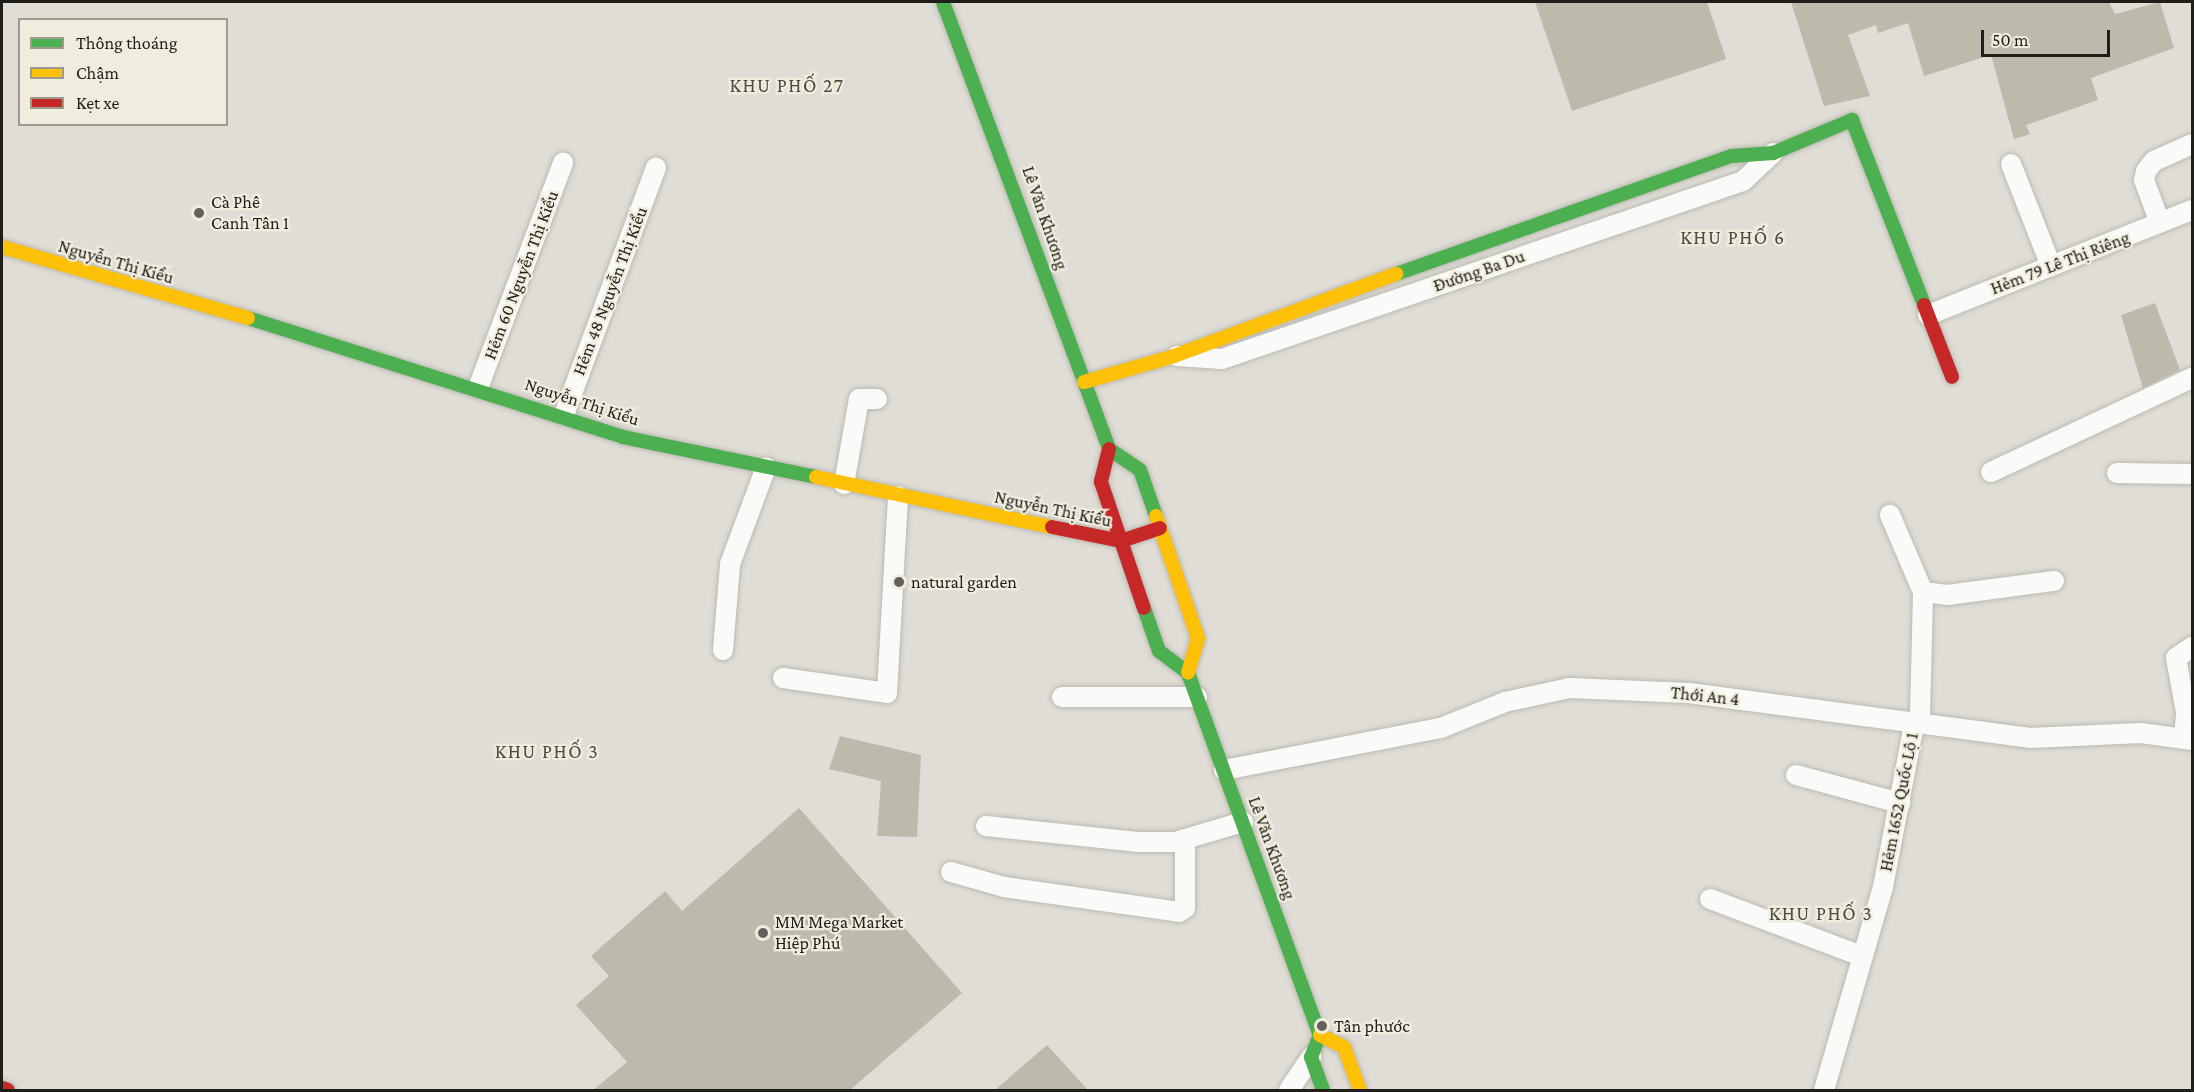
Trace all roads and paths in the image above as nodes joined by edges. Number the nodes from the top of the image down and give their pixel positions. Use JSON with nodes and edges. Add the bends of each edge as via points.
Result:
{"nodes":[{"id":1,"x":943,"y":2,"type":"edge"},
{"id":2,"x":2193,"y":144,"type":"edge"},
{"id":3,"x":1773,"y":153,"type":"junction"},
{"id":4,"x":563,"y":163,"type":"dead end"},
{"id":5,"x":2011,"y":164,"type":"dead end"},
{"id":6,"x":656,"y":168,"type":"dead end"},
{"id":7,"x":2193,"y":210,"type":"edge"},
{"id":8,"x":2160,"y":223,"type":"junction"},
{"id":9,"x":1512,"y":234,"type":"junction"},
{"id":10,"x":2,"y":247,"type":"edge"},
{"id":11,"x":1527,"y":255,"type":"junction"},
{"id":12,"x":2051,"y":266,"type":"junction"},
{"id":13,"x":1928,"y":315,"type":"junction"},
{"id":14,"x":1174,"y":356,"type":"junction"},
{"id":15,"x":1952,"y":376,"type":"dead end"},
{"id":16,"x":2193,"y":378,"type":"edge"},
{"id":17,"x":1084,"y":382,"type":"junction"},
{"id":18,"x":478,"y":388,"type":"junction"},
{"id":19,"x":877,"y":399,"type":"dead end"},
{"id":20,"x":564,"y":415,"type":"junction"},
{"id":21,"x":1109,"y":448,"type":"junction"},
{"id":22,"x":766,"y":467,"type":"junction"},
{"id":23,"x":1991,"y":472,"type":"dead end"},
{"id":24,"x":2117,"y":473,"type":"dead end"},
{"id":25,"x":2193,"y":474,"type":"edge"},
{"id":26,"x":844,"y":484,"type":"junction"},
{"id":27,"x":898,"y":495,"type":"junction"},
{"id":28,"x":1890,"y":515,"type":"dead end"},
{"id":29,"x":1160,"y":528,"type":"junction"},
{"id":30,"x":1121,"y":541,"type":"junction"},
{"id":31,"x":2055,"y":581,"type":"dead end"},
{"id":32,"x":1923,"y":592,"type":"junction"},
{"id":33,"x":2193,"y":647,"type":"edge"},
{"id":34,"x":723,"y":650,"type":"dead end"},
{"id":35,"x":1188,"y":673,"type":"junction"},
{"id":36,"x":783,"y":678,"type":"dead end"},
{"id":37,"x":1062,"y":697,"type":"dead end"},
{"id":38,"x":1197,"y":697,"type":"junction"},
{"id":39,"x":1914,"y":725,"type":"junction"},
{"id":40,"x":2188,"y":739,"type":"edge"},
{"id":41,"x":1224,"y":770,"type":"junction"},
{"id":42,"x":1796,"y":775,"type":"dead end"},
{"id":43,"x":1900,"y":803,"type":"junction"},
{"id":44,"x":1243,"y":822,"type":"junction"},
{"id":45,"x":986,"y":826,"type":"dead end"},
{"id":46,"x":1185,"y":839,"type":"junction"},
{"id":47,"x":951,"y":872,"type":"dead end"},
{"id":48,"x":1710,"y":899,"type":"dead end"},
{"id":49,"x":1862,"y":956,"type":"junction"},
{"id":50,"x":1320,"y":1035,"type":"junction"},
{"id":51,"x":1311,"y":1057,"type":"junction"},
{"id":52,"x":2,"y":1088,"type":"edge"},
{"id":53,"x":8,"y":1090,"type":"edge"},
{"id":54,"x":1289,"y":1090,"type":"edge"},
{"id":55,"x":1323,"y":1090,"type":"edge"},
{"id":56,"x":1360,"y":1090,"type":"edge"},
{"id":57,"x":1824,"y":1090,"type":"edge"}],
"edges":[{"from":1,"to":17,"type":"street","name":"Lê Văn Khương","via":[[990,115]]},
{"from":2,"to":8,"type":"street","via":[[2154,160],[2146,171]]},
{"from":3,"to":9,"type":"street","name":"Đường Ba Du","via":[[1732,156]]},
{"from":3,"to":11,"type":"street","name":"Đường Ba Du","via":[[1743,182]]},
{"from":3,"to":13,"type":"street","name":"Đường Ba Du","via":[[1852,120]]},
{"from":4,"to":18,"type":"street","name":"Hẻm 60 Nguyễn Thị Kiểu"},
{"from":5,"to":12,"type":"street"},
{"from":6,"to":20,"type":"street","name":"Hẻm 48 Nguyễn Thị Kiểu"},
{"from":7,"to":8,"type":"street","name":"Hẻm 79 Lê Thị Riêng"},
{"from":8,"to":12,"type":"street","name":"Hẻm 79 Lê Thị Riêng"},
{"from":9,"to":11,"type":"street"},
{"from":9,"to":14,"type":"street","name":"Đường Ba Du"},
{"from":10,"to":18,"type":"street","name":"Nguyễn Thị Kiểu"},
{"from":11,"to":14,"type":"street","name":"Đường Ba Du","via":[[1222,359]]},
{"from":12,"to":13,"type":"street","name":"Hẻm 79 Lê Thị Riêng"},
{"from":13,"to":15,"type":"street"},
{"from":14,"to":17,"type":"street","name":"Đường Ba Du"},
{"from":16,"to":23,"type":"street"},
{"from":17,"to":21,"type":"street","name":"Lê Văn Khương"},
{"from":18,"to":20,"type":"street","name":"Nguyễn Thị Kiểu"},
{"from":19,"to":26,"type":"street","via":[[859,399]]},
{"from":20,"to":22,"type":"street","name":"Nguyễn Thị Kiểu","via":[[623,437]]},
{"from":21,"to":29,"type":"street","via":[[1140,470]]},
{"from":21,"to":30,"type":"street","via":[[1101,482]]},
{"from":22,"to":26,"type":"street","name":"Nguyễn Thị Kiểu"},
{"from":22,"to":34,"type":"street","via":[[730,564]]},
{"from":24,"to":25,"type":"street"},
{"from":26,"to":27,"type":"street","name":"Nguyễn Thị Kiểu"},
{"from":27,"to":30,"type":"street","name":"Nguyễn Thị Kiểu"},
{"from":27,"to":36,"type":"street","via":[[886,693]]},
{"from":28,"to":32,"type":"street","name":"Hẻm 1652 Quốc Lộ 1"},
{"from":29,"to":30,"type":"street","name":"Nguyễn Thị Kiểu"},
{"from":29,"to":35,"type":"street","via":[[1198,638]]},
{"from":30,"to":35,"type":"street","via":[[1159,651]]},
{"from":31,"to":32,"type":"street","via":[[1947,595]]},
{"from":32,"to":39,"type":"street","name":"Hẻm 1652 Quốc Lộ 1","via":[[1925,672],[1920,716]]},
{"from":33,"to":40,"type":"street","via":[[2176,657]]},
{"from":35,"to":38,"type":"street","name":"Lê Văn Khương"},
{"from":37,"to":38,"type":"street"},
{"from":38,"to":41,"type":"street","name":"Lê Văn Khương"},
{"from":39,"to":40,"type":"street","name":"Thới An 4","via":[[2030,738],[2141,732]]},
{"from":39,"to":41,"type":"street","name":"Thới An 4","via":[[1689,693],[1569,688],[1505,702],[1441,728]]},
{"from":39,"to":43,"type":"street","name":"Hẻm 1652 Quốc Lộ 1"},
{"from":41,"to":44,"type":"street","name":"Lê Văn Khương"},
{"from":42,"to":43,"type":"street"},
{"from":43,"to":49,"type":"street","name":"Hẻm 1652 Quốc Lộ 1"},
{"from":44,"to":46,"type":"street"},
{"from":44,"to":50,"type":"street","name":"Lê Văn Khương"},
{"from":45,"to":46,"type":"street","via":[[1137,842]]},
{"from":46,"to":47,"type":"street","via":[[1185,908],[1179,912],[1004,887]]},
{"from":48,"to":49,"type":"street"},
{"from":49,"to":57,"type":"street","name":"Hẻm 1652 Quốc Lộ 1"},
{"from":50,"to":51,"type":"street"},
{"from":50,"to":56,"type":"street","via":[[1344,1047]]},
{"from":51,"to":54,"type":"street"},
{"from":51,"to":55,"type":"street"},
{"from":52,"to":53,"type":"street"}]}
